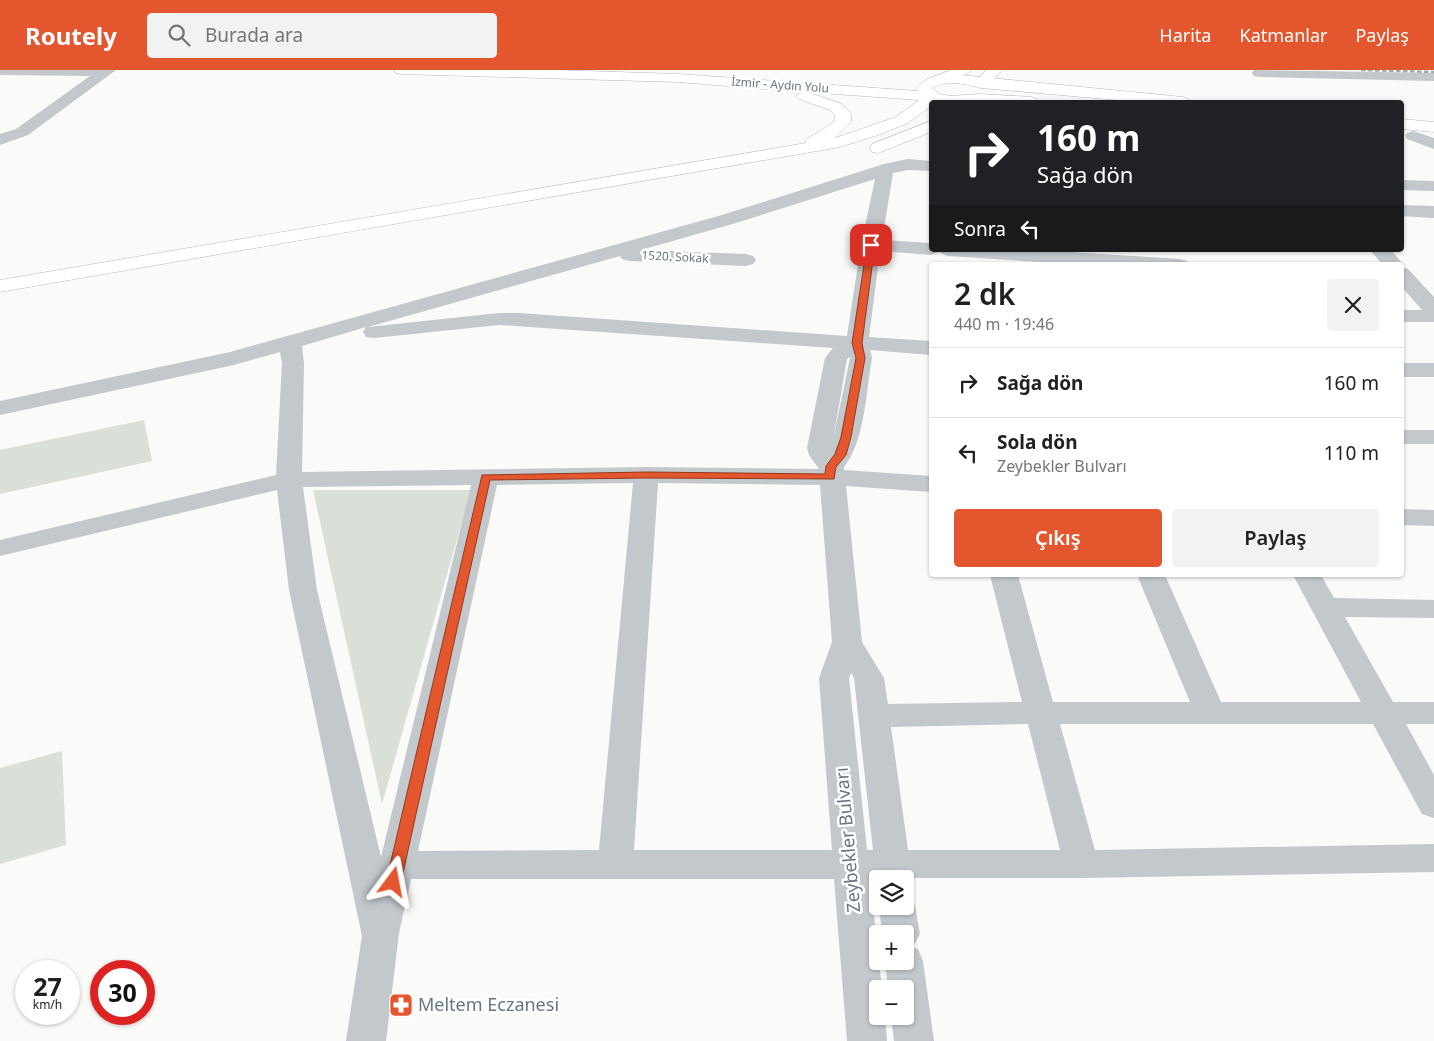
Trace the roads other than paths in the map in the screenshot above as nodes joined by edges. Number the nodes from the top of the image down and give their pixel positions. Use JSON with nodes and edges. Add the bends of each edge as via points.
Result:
{"nodes":[{"id":1,"x":401,"y":70,"type":"edge"},
{"id":2,"x":698,"y":70,"type":"edge"},
{"id":3,"x":964,"y":70,"type":"edge"},
{"id":4,"x":996,"y":70,"type":"edge"},
{"id":5,"x":0,"y":71,"type":"edge"},
{"id":6,"x":107,"y":71,"type":"edge"},
{"id":7,"x":1259,"y":73,"type":"dead end"},
{"id":8,"x":852,"y":76,"type":"dead end"},
{"id":9,"x":1434,"y":77,"type":"edge"},
{"id":10,"x":678,"y":78,"type":"junction"},
{"id":11,"x":910,"y":79,"type":"dead end"},
{"id":12,"x":938,"y":80,"type":"junction"},
{"id":13,"x":982,"y":83,"type":"junction"},
{"id":14,"x":934,"y":97,"type":"junction"},
{"id":15,"x":930,"y":100,"type":"edge"},
{"id":16,"x":950,"y":100,"type":"edge"},
{"id":17,"x":978,"y":100,"type":"edge"},
{"id":18,"x":1161,"y":100,"type":"edge"},
{"id":19,"x":929,"y":101,"type":"edge"},
{"id":20,"x":1404,"y":124,"type":"edge"},
{"id":21,"x":1434,"y":127,"type":"edge"},
{"id":22,"x":927,"y":129,"type":"edge"},
{"id":23,"x":1407,"y":135,"type":"edge"},
{"id":24,"x":1434,"y":138,"type":"edge"},
{"id":25,"x":0,"y":140,"type":"edge"},
{"id":26,"x":1434,"y":144,"type":"edge"},
{"id":27,"x":758,"y":156,"type":"junction"},
{"id":28,"x":929,"y":166,"type":"edge"},
{"id":29,"x":885,"y":170,"type":"junction"},
{"id":30,"x":1404,"y":185,"type":"edge"},
{"id":31,"x":1434,"y":186,"type":"edge"},
{"id":32,"x":1404,"y":210,"type":"edge"},
{"id":33,"x":1434,"y":212,"type":"edge"},
{"id":34,"x":871,"y":245,"type":"junction"},
{"id":35,"x":929,"y":249,"type":"edge"},
{"id":36,"x":957,"y":252,"type":"edge"},
{"id":37,"x":1382,"y":252,"type":"edge"},
{"id":38,"x":604,"y":254,"type":"junction"},
{"id":39,"x":978,"y":256,"type":"edge"},
{"id":40,"x":1085,"y":258,"type":"edge"},
{"id":41,"x":746,"y":260,"type":"dead end"},
{"id":42,"x":1139,"y":262,"type":"edge"},
{"id":43,"x":1391,"y":262,"type":"edge"},
{"id":44,"x":1404,"y":276,"type":"edge"},
{"id":45,"x":512,"y":280,"type":"junction"},
{"id":46,"x":0,"y":286,"type":"edge"},
{"id":47,"x":0,"y":301,"type":"edge"},
{"id":48,"x":1434,"y":310,"type":"edge"},
{"id":49,"x":1404,"y":316,"type":"edge"},
{"id":50,"x":1434,"y":316,"type":"edge"},
{"id":51,"x":499,"y":319,"type":"junction"},
{"id":52,"x":290,"y":342,"type":"junction"},
{"id":53,"x":857,"y":343,"type":"junction"},
{"id":54,"x":929,"y":348,"type":"edge"},
{"id":55,"x":1404,"y":370,"type":"edge"},
{"id":56,"x":1434,"y":370,"type":"edge"},
{"id":57,"x":0,"y":408,"type":"edge"},
{"id":58,"x":1404,"y":437,"type":"edge"},
{"id":59,"x":1434,"y":437,"type":"edge"},
{"id":60,"x":831,"y":472,"type":"junction"},
{"id":61,"x":646,"y":475,"type":"junction"},
{"id":62,"x":486,"y":477,"type":"junction"},
{"id":63,"x":289,"y":480,"type":"junction"},
{"id":64,"x":929,"y":484,"type":"edge"},
{"id":65,"x":1404,"y":517,"type":"edge"},
{"id":66,"x":1434,"y":518,"type":"edge"},
{"id":67,"x":0,"y":548,"type":"edge"},
{"id":68,"x":1005,"y":577,"type":"edge"},
{"id":69,"x":1152,"y":577,"type":"edge"},
{"id":70,"x":1308,"y":577,"type":"edge"},
{"id":71,"x":1325,"y":607,"type":"junction"},
{"id":72,"x":1434,"y":609,"type":"edge"},
{"id":73,"x":847,"y":642,"type":"junction"},
{"id":74,"x":1041,"y":713,"type":"junction"},
{"id":75,"x":1434,"y":713,"type":"edge"},
{"id":76,"x":1211,"y":714,"type":"junction"},
{"id":77,"x":1385,"y":714,"type":"junction"},
{"id":78,"x":874,"y":716,"type":"junction"},
{"id":79,"x":1434,"y":805,"type":"edge"},
{"id":80,"x":1434,"y":858,"type":"edge"},
{"id":81,"x":398,"y":864,"type":"junction"},
{"id":82,"x":851,"y":864,"type":"junction"},
{"id":83,"x":1081,"y":864,"type":"junction"},
{"id":84,"x":615,"y":865,"type":"junction"},
{"id":85,"x":887,"y":870,"type":"edge"},
{"id":86,"x":893,"y":870,"type":"edge"},
{"id":87,"x":914,"y":870,"type":"edge"},
{"id":88,"x":381,"y":936,"type":"junction"},
{"id":89,"x":905,"y":970,"type":"edge"},
{"id":90,"x":366,"y":1041,"type":"edge"},
{"id":91,"x":867,"y":1041,"type":"edge"},
{"id":92,"x":914,"y":1041,"type":"edge"}],
"edges":[{"from":1,"to":10,"type":"main road","name":"İzmir - Aydın Yolu"},
{"from":2,"to":8,"type":"main road","name":"İzmir - Aydın Yolu"},
{"from":3,"to":12,"type":"main road"},
{"from":4,"to":13,"type":"main road"},
{"from":5,"to":6,"type":"street"},
{"from":6,"to":25,"type":"street","via":[[22,132]]},
{"from":7,"to":9,"type":"street"},
{"from":10,"to":14,"type":"main road","name":"İzmir - Aydın Yolu"},
{"from":10,"to":27,"type":"main road","via":[[798,94],[820,99],[843,114],[843,122],[835,132],[823,138]]},
{"from":11,"to":12,"type":"main road"},
{"from":12,"to":13,"type":"main road"},
{"from":12,"to":14,"type":"main road","via":[[928,83],[924,89]]},
{"from":13,"to":17,"type":"main road","via":[[991,90]]},
{"from":13,"to":18,"type":"main road"},
{"from":14,"to":15,"type":"main road"},
{"from":14,"to":16,"type":"main road","name":"İzmir - Aydın Yolu"},
{"from":19,"to":27,"type":"main road","via":[[902,120],[876,131],[840,142]]},
{"from":20,"to":21,"type":"main road"},
{"from":22,"to":47,"type":"main road","via":[[862,153]]},
{"from":23,"to":24,"type":"main road"},
{"from":23,"to":26,"type":"street"},
{"from":27,"to":46,"type":"main road"},
{"from":28,"to":29,"type":"street","via":[[911,164]]},
{"from":29,"to":34,"type":"street"},
{"from":29,"to":38,"type":"street"},
{"from":30,"to":31,"type":"street"},
{"from":32,"to":33,"type":"street"},
{"from":34,"to":35,"type":"street"},
{"from":34,"to":53,"type":"street"},
{"from":36,"to":39,"type":"street"},
{"from":37,"to":43,"type":"street"},
{"from":38,"to":41,"type":"street","name":"1520. Sokak"},
{"from":38,"to":45,"type":"street"},
{"from":39,"to":40,"type":"street"},
{"from":40,"to":42,"type":"street"},
{"from":44,"to":48,"type":"street"},
{"from":45,"to":51,"type":"street"},
{"from":45,"to":52,"type":"street"},
{"from":49,"to":50,"type":"street"},
{"from":51,"to":52,"type":"street"},
{"from":51,"to":53,"type":"street"},
{"from":52,"to":57,"type":"street","via":[[234,358]]},
{"from":52,"to":63,"type":"street","via":[[293,362]]},
{"from":53,"to":54,"type":"street"},
{"from":53,"to":60,"type":"street","via":[[861,358],[846,437]]},
{"from":55,"to":56,"type":"street"},
{"from":58,"to":59,"type":"street"},
{"from":60,"to":61,"type":"street"},
{"from":60,"to":64,"type":"street"},
{"from":60,"to":73,"type":"street","name":"Zeybekler Bulvarı"},
{"from":61,"to":62,"type":"street"},
{"from":61,"to":84,"type":"street"},
{"from":62,"to":63,"type":"street"},
{"from":62,"to":81,"type":"street"},
{"from":63,"to":67,"type":"street"},
{"from":63,"to":88,"type":"street","via":[[303,590]]},
{"from":65,"to":66,"type":"street"},
{"from":68,"to":74,"type":"street"},
{"from":69,"to":76,"type":"street"},
{"from":70,"to":71,"type":"street"},
{"from":71,"to":72,"type":"street"},
{"from":71,"to":77,"type":"street"},
{"from":73,"to":78,"type":"street","name":"Zeybekler Bulvarı","via":[[869,678]]},
{"from":73,"to":82,"type":"street","name":"Zeybekler Bulvarı","via":[[834,678]]},
{"from":74,"to":76,"type":"street"},
{"from":74,"to":78,"type":"street"},
{"from":74,"to":83,"type":"street"},
{"from":75,"to":77,"type":"street"},
{"from":76,"to":77,"type":"street"},
{"from":77,"to":79,"type":"street"},
{"from":78,"to":86,"type":"street","name":"Zeybekler Bulvarı"},
{"from":80,"to":83,"type":"street"},
{"from":81,"to":84,"type":"street"},
{"from":81,"to":88,"type":"street"},
{"from":82,"to":84,"type":"street"},
{"from":82,"to":85,"type":"street"},
{"from":82,"to":91,"type":"street","name":"Zeybekler Bulvarı"},
{"from":83,"to":87,"type":"street"},
{"from":88,"to":90,"type":"street"},
{"from":89,"to":92,"type":"street"}]}
